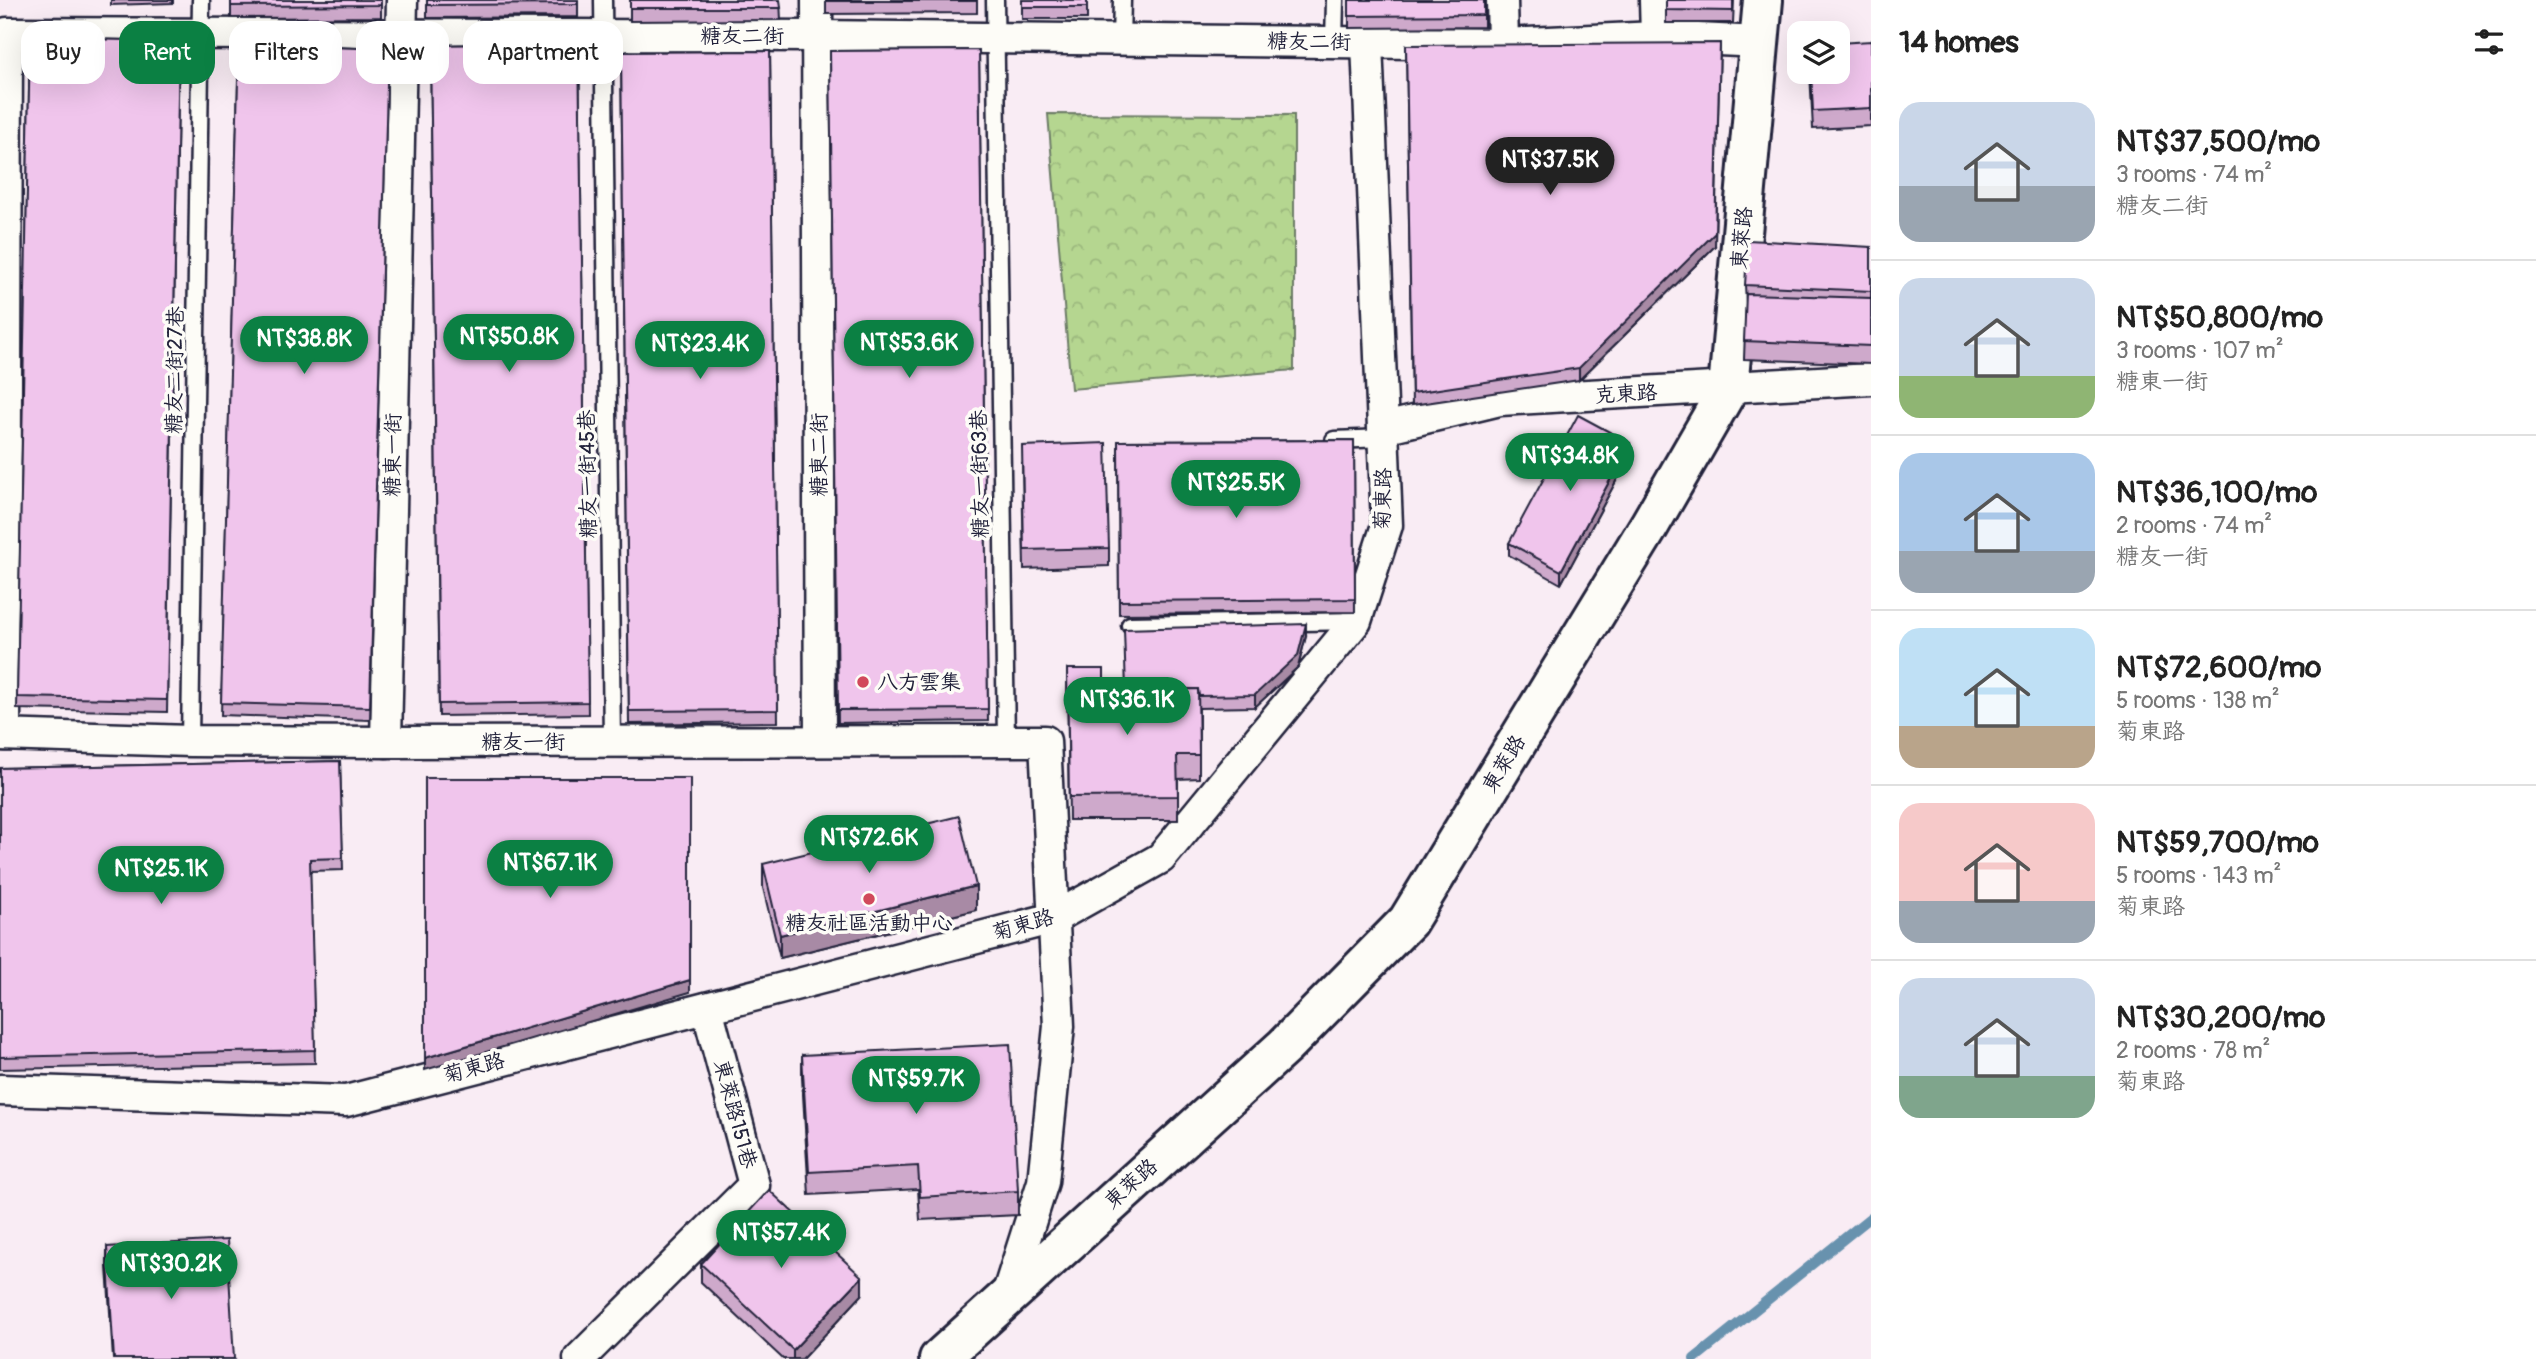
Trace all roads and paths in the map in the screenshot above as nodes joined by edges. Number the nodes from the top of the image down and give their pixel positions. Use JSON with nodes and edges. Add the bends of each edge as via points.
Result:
{"nodes":[{"id":1,"x":201,"y":0,"type":"edge"},
{"id":2,"x":402,"y":0,"type":"edge"},
{"id":3,"x":603,"y":0,"type":"edge"},
{"id":4,"x":817,"y":0,"type":"edge"},
{"id":5,"x":995,"y":0,"type":"edge"},
{"id":6,"x":1122,"y":0,"type":"edge"},
{"id":7,"x":1335,"y":0,"type":"edge"},
{"id":8,"x":1502,"y":0,"type":"edge"},
{"id":9,"x":1655,"y":0,"type":"edge"},
{"id":10,"x":1763,"y":0,"type":"edge"},
{"id":11,"x":201,"y":21,"type":"edge"},
{"id":12,"x":403,"y":21,"type":"edge"},
{"id":13,"x":603,"y":21,"type":"edge"},
{"id":14,"x":119,"y":33,"type":"edge"},
{"id":15,"x":215,"y":33,"type":"edge"},
{"id":16,"x":356,"y":35,"type":"edge"},
{"id":17,"x":817,"y":36,"type":"junction"},
{"id":18,"x":623,"y":37,"type":"edge"},
{"id":19,"x":1656,"y":37,"type":"junction"},
{"id":20,"x":995,"y":39,"type":"junction"},
{"id":21,"x":1121,"y":40,"type":"junction"},
{"id":22,"x":1760,"y":42,"type":"junction"},
{"id":23,"x":1334,"y":43,"type":"junction"},
{"id":24,"x":1367,"y":43,"type":"junction"},
{"id":25,"x":1503,"y":44,"type":"junction"},
{"id":26,"x":200,"y":84,"type":"edge"},
{"id":27,"x":402,"y":84,"type":"edge"},
{"id":28,"x":604,"y":84,"type":"edge"},
{"id":29,"x":1871,"y":379,"type":"edge"},
{"id":30,"x":1728,"y":389,"type":"junction"},
{"id":31,"x":1384,"y":433,"type":"junction"},
{"id":32,"x":1324,"y":441,"type":"edge"},
{"id":33,"x":1356,"y":621,"type":"junction"},
{"id":34,"x":1130,"y":625,"type":"dead end"},
{"id":35,"x":3,"y":735,"type":"edge"},
{"id":36,"x":190,"y":741,"type":"junction"},
{"id":37,"x":821,"y":741,"type":"junction"},
{"id":38,"x":1006,"y":741,"type":"junction"},
{"id":39,"x":386,"y":742,"type":"junction"},
{"id":40,"x":612,"y":742,"type":"junction"},
{"id":41,"x":1054,"y":918,"type":"junction"},
{"id":42,"x":707,"y":1008,"type":"junction"},
{"id":43,"x":0,"y":1090,"type":"edge"},
{"id":44,"x":1007,"y":1295,"type":"junction"},
{"id":45,"x":579,"y":1359,"type":"edge"},
{"id":46,"x":939,"y":1359,"type":"edge"}],
"edges":[{"from":1,"to":11,"type":"lane","name":"糖友二街27巷"},
{"from":2,"to":12,"type":"street","name":"糖東一街"},
{"from":3,"to":13,"type":"lane","name":"糖友一街45巷"},
{"from":4,"to":17,"type":"street","name":"糖東二街"},
{"from":5,"to":20,"type":"lane","name":"糖友一街63巷"},
{"from":6,"to":21,"type":"lane"},
{"from":7,"to":23,"type":"lane"},
{"from":8,"to":25,"type":"street"},
{"from":9,"to":19,"type":"street"},
{"from":10,"to":22,"type":"street","name":"東萊路"},
{"from":14,"to":35,"type":"street","name":"糖友二街","via":[[7,33]]},
{"from":15,"to":16,"type":"street","name":"糖友二街"},
{"from":17,"to":18,"type":"street","name":"糖友二街"},
{"from":17,"to":20,"type":"street","name":"糖友二街"},
{"from":17,"to":37,"type":"street","name":"糖東二街"},
{"from":19,"to":22,"type":"street","name":"糖友二街"},
{"from":19,"to":25,"type":"street","name":"糖友二街"},
{"from":20,"to":21,"type":"street","name":"糖友二街"},
{"from":20,"to":38,"type":"lane","name":"糖友一街63巷"},
{"from":21,"to":23,"type":"street","name":"糖友二街"},
{"from":22,"to":30,"type":"street","name":"東萊路"},
{"from":23,"to":24,"type":"street","name":"糖友二街"},
{"from":24,"to":25,"type":"street","name":"糖友二街"},
{"from":24,"to":31,"type":"street","name":"菊東路"},
{"from":26,"to":36,"type":"lane","name":"糖友二街27巷"},
{"from":27,"to":39,"type":"street","name":"糖東一街"},
{"from":28,"to":40,"type":"lane","name":"糖友一街45巷"},
{"from":29,"to":30,"type":"street","name":"克東路"},
{"from":30,"to":31,"type":"street","name":"克東路","via":[[1500,400]]},
{"from":30,"to":44,"type":"street","name":"東萊路","via":[[1408,921],[1285,1046]]},
{"from":31,"to":32,"type":"lane"},
{"from":31,"to":33,"type":"street","name":"菊東路","via":[[1387,525]]},
{"from":33,"to":34,"type":"lane"},
{"from":33,"to":41,"type":"street","name":"菊東路","via":[[1161,858]]},
{"from":35,"to":36,"type":"street","name":"糖友一街"},
{"from":36,"to":39,"type":"street","name":"糖友一街"},
{"from":37,"to":38,"type":"street","name":"糖友一街"},
{"from":37,"to":40,"type":"street","name":"糖友一街"},
{"from":38,"to":41,"type":"street","name":"糖友一街","via":[[1045,741]]},
{"from":39,"to":40,"type":"street","name":"糖友一街"},
{"from":41,"to":42,"type":"street","name":"菊東路"},
{"from":41,"to":44,"type":"street","via":[[1059,1026],[1043,1182]]},
{"from":42,"to":43,"type":"street","name":"菊東路","via":[[346,1101]]},
{"from":42,"to":45,"type":"street","name":"東萊路151巷","via":[[754,1185]]},
{"from":44,"to":46,"type":"street","name":"東萊路"}]}
